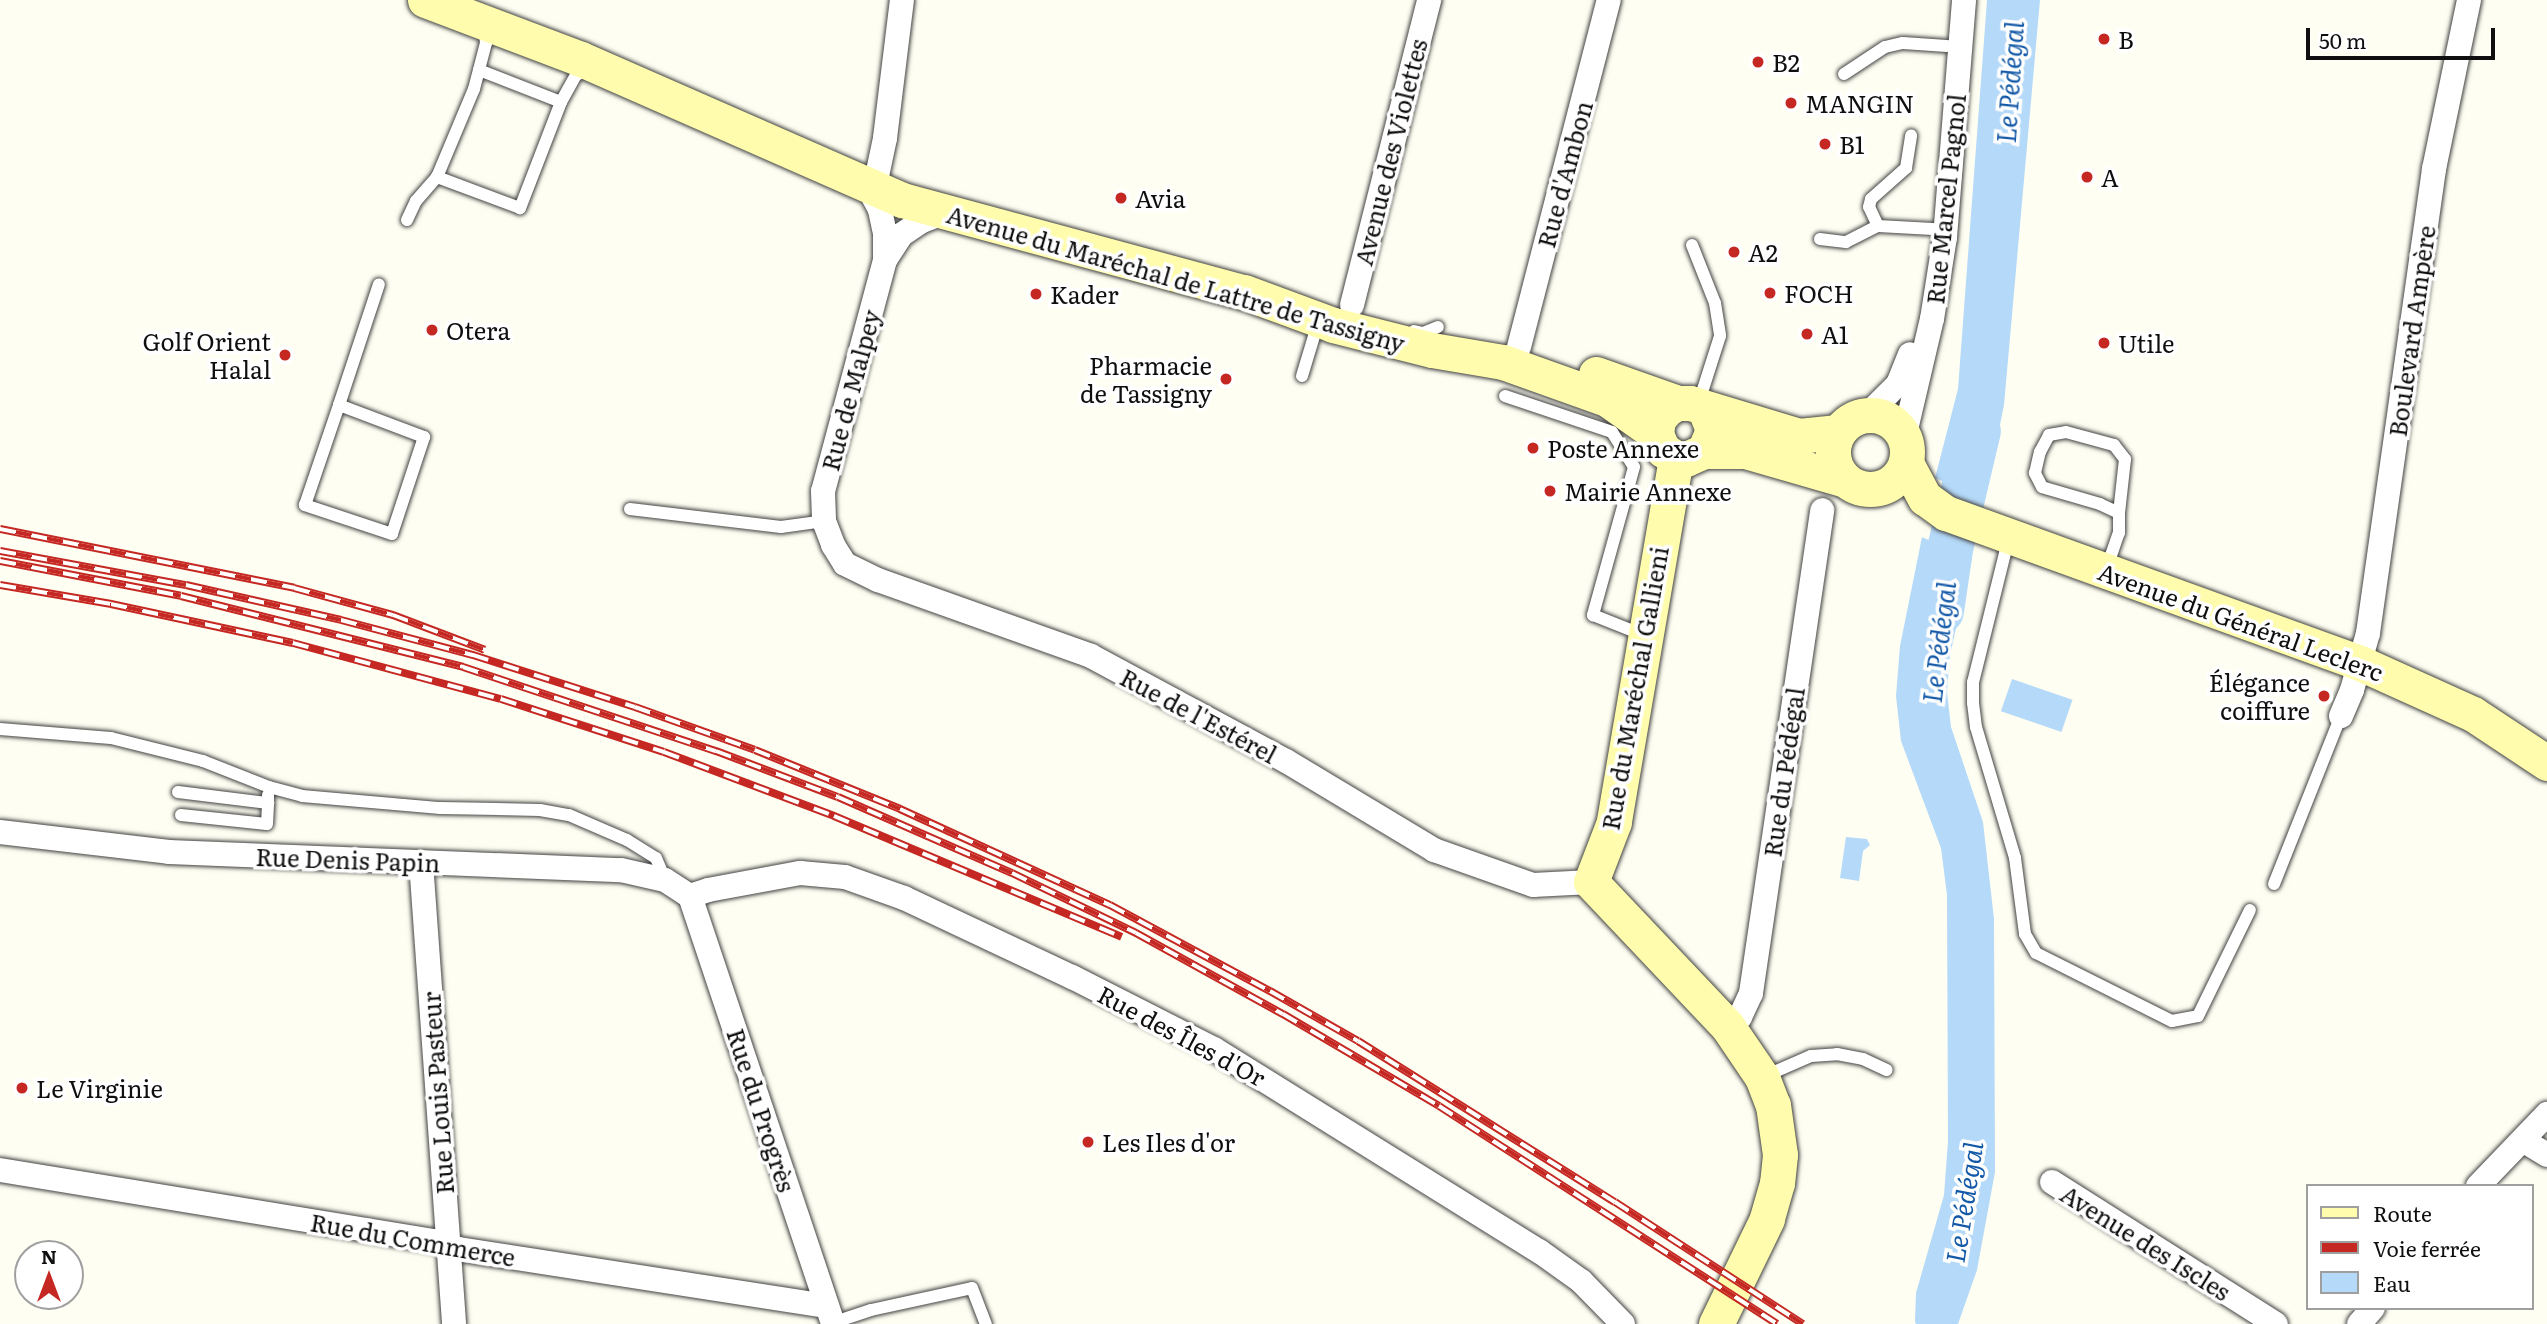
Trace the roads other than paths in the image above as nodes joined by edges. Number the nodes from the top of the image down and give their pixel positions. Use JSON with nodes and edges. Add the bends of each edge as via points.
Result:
{"nodes":[{"id":1,"x":425,"y":0,"type":"edge"},
{"id":2,"x":902,"y":0,"type":"edge"},
{"id":3,"x":1429,"y":0,"type":"edge"},
{"id":4,"x":1609,"y":0,"type":"edge"},
{"id":5,"x":1951,"y":0,"type":"edge"},
{"id":6,"x":1964,"y":0,"type":"edge"},
{"id":7,"x":2469,"y":0,"type":"edge"},
{"id":8,"x":472,"y":11,"type":"edge"},
{"id":9,"x":1947,"y":46,"type":"junction"},
{"id":10,"x":599,"y":68,"type":"junction"},
{"id":11,"x":479,"y":70,"type":"junction"},
{"id":12,"x":1844,"y":74,"type":"dead end"},
{"id":13,"x":561,"y":102,"type":"junction"},
{"id":14,"x":1912,"y":135,"type":"dead end"},
{"id":15,"x":437,"y":177,"type":"junction"},
{"id":16,"x":872,"y":181,"type":"junction"},
{"id":17,"x":945,"y":212,"type":"junction"},
{"id":18,"x":407,"y":220,"type":"dead end"},
{"id":19,"x":1878,"y":226,"type":"junction"},
{"id":20,"x":1933,"y":229,"type":"junction"},
{"id":21,"x":1820,"y":239,"type":"dead end"},
{"id":22,"x":1692,"y":245,"type":"dead end"},
{"id":23,"x":886,"y":260,"type":"junction"},
{"id":24,"x":379,"y":284,"type":"dead end"},
{"id":25,"x":1352,"y":305,"type":"junction"},
{"id":26,"x":1320,"y":320,"type":"junction"},
{"id":27,"x":1438,"y":327,"type":"junction"},
{"id":28,"x":1519,"y":347,"type":"junction"},
{"id":29,"x":1302,"y":376,"type":"dead end"},
{"id":30,"x":1505,"y":396,"type":"dead end"},
{"id":31,"x":339,"y":405,"type":"junction"},
{"id":32,"x":1693,"y":406,"type":"junction"},
{"id":33,"x":1853,"y":424,"type":"junction"},
{"id":34,"x":1679,"y":448,"type":"junction"},
{"id":35,"x":1905,"y":450,"type":"junction"},
{"id":36,"x":1842,"y":479,"type":"junction"},
{"id":37,"x":1875,"y":489,"type":"junction"},
{"id":38,"x":1928,"y":500,"type":"junction"},
{"id":39,"x":630,"y":509,"type":"dead end"},
{"id":40,"x":1822,"y":510,"type":"dead end"},
{"id":41,"x":2119,"y":513,"type":"junction"},
{"id":42,"x":824,"y":521,"type":"junction"},
{"id":43,"x":1999,"y":533,"type":"junction"},
{"id":44,"x":2106,"y":571,"type":"junction"},
{"id":45,"x":1643,"y":635,"type":"junction"},
{"id":46,"x":2360,"y":663,"type":"junction"},
{"id":47,"x":2341,"y":716,"type":"joint"},
{"id":48,"x":0,"y":729,"type":"edge"},
{"id":49,"x":2547,"y":764,"type":"edge"},
{"id":50,"x":269,"y":787,"type":"junction"},
{"id":51,"x":178,"y":792,"type":"dead end"},
{"id":52,"x":268,"y":803,"type":"junction"},
{"id":53,"x":181,"y":815,"type":"dead end"},
{"id":54,"x":0,"y":832,"type":"edge"},
{"id":55,"x":421,"y":862,"type":"junction"},
{"id":56,"x":665,"y":880,"type":"junction"},
{"id":57,"x":1591,"y":882,"type":"junction"},
{"id":58,"x":2274,"y":884,"type":"dead end"},
{"id":59,"x":690,"y":896,"type":"junction"},
{"id":60,"x":2250,"y":910,"type":"dead end"},
{"id":61,"x":1728,"y":1027,"type":"junction"},
{"id":62,"x":1887,"y":1070,"type":"dead end"},
{"id":63,"x":1762,"y":1077,"type":"junction"},
{"id":64,"x":2547,"y":1114,"type":"edge"},
{"id":65,"x":2524,"y":1141,"type":"junction"},
{"id":66,"x":2547,"y":1155,"type":"edge"},
{"id":67,"x":0,"y":1170,"type":"edge"},
{"id":68,"x":2052,"y":1182,"type":"dead end"},
{"id":69,"x":2480,"y":1184,"type":"edge"},
{"id":70,"x":447,"y":1245,"type":"junction"},
{"id":71,"x":1747,"y":1263,"type":"junction"},
{"id":72,"x":2371,"y":1310,"type":"edge"},
{"id":73,"x":831,"y":1318,"type":"edge"},
{"id":74,"x":454,"y":1324,"type":"edge"},
{"id":75,"x":986,"y":1324,"type":"edge"},
{"id":76,"x":1623,"y":1324,"type":"edge"},
{"id":77,"x":1691,"y":1324,"type":"edge"},
{"id":78,"x":1716,"y":1324,"type":"edge"},
{"id":79,"x":2276,"y":1324,"type":"edge"},
{"id":80,"x":2360,"y":1324,"type":"edge"}],
"edges":[{"from":1,"to":8,"type":"main road","name":"Avenue du Maréchal de Lattre de Tassigny"},
{"from":2,"to":16,"type":"street","via":[[885,138]]},
{"from":3,"to":25,"type":"street","name":"Avenue des Violettes"},
{"from":4,"to":28,"type":"street","name":"Rue d'Ambon"},
{"from":5,"to":9,"type":"street","name":"Rue Marcel Pagnol"},
{"from":6,"to":35,"type":"street","name":"Rue Marcel Pagnol","via":[[1945,237]]},
{"from":7,"to":46,"type":"street","name":"Boulevard Ampère","via":[[2434,169]]},
{"from":8,"to":10,"type":"main road","name":"Avenue du Maréchal de Lattre de Tassigny"},
{"from":8,"to":11,"type":"lane","via":[[486,43]]},
{"from":8,"to":16,"type":"main road","name":"Avenue du Maréchal de Lattre de Tassigny","via":[[552,35]]},
{"from":9,"to":12,"type":"lane","via":[[1903,43],[1885,47]]},
{"from":9,"to":20,"type":"street","name":"Rue Marcel Pagnol"},
{"from":10,"to":13,"type":"lane","via":[[576,75]]},
{"from":10,"to":16,"type":"main road","name":"Avenue du Maréchal de Lattre de Tassigny"},
{"from":11,"to":13,"type":"lane"},
{"from":11,"to":15,"type":"lane"},
{"from":13,"to":15,"type":"lane","via":[[520,208]]},
{"from":14,"to":19,"type":"lane","via":[[1906,168],[1871,199],[1869,207]]},
{"from":15,"to":18,"type":"lane"},
{"from":16,"to":17,"type":"main road","name":"Avenue du Maréchal de Lattre de Tassigny"},
{"from":16,"to":23,"type":"street","name":"Rue de Malpey"},
{"from":16,"to":25,"type":"main road","name":"Avenue du Maréchal de Lattre de Tassigny"},
{"from":17,"to":23,"type":"street","name":"Rue de Malpey","via":[[901,235]]},
{"from":17,"to":26,"type":"main road","name":"Avenue du Maréchal de Lattre de Tassigny","via":[[1244,292]]},
{"from":19,"to":20,"type":"lane"},
{"from":19,"to":21,"type":"lane","via":[[1846,242]]},
{"from":20,"to":33,"type":"street","name":"Rue Marcel Pagnol","via":[[1906,368],[1898,384]]},
{"from":22,"to":32,"type":"lane","via":[[1714,303],[1720,336]]},
{"from":23,"to":42,"type":"street","name":"Rue de Malpey","via":[[823,491]]},
{"from":24,"to":31,"type":"lane"},
{"from":25,"to":27,"type":"main road","name":"Avenue du Maréchal de Lattre de Tassigny"},
{"from":26,"to":27,"type":"lane","via":[[1323,315],[1347,316],[1423,334]]},
{"from":26,"to":29,"type":"lane"},
{"from":26,"to":34,"type":"main road","name":"Avenue du Maréchal de Lattre de Tassigny","via":[[1432,350],[1503,362],[1548,377],[1607,399]]},
{"from":27,"to":28,"type":"main road","name":"Avenue du Maréchal de Lattre de Tassigny"},
{"from":28,"to":32,"type":"main road","name":"Avenue du Maréchal de Lattre de Tassigny"},
{"from":30,"to":45,"type":"lane","via":[[1612,432],[1634,467],[1593,615]]},
{"from":31,"to":31,"type":"lane","via":[[305,505],[392,534],[424,437]]},
{"from":32,"to":33,"type":"main road","name":"Avenue du Maréchal de Lattre de Tassigny","via":[[1799,436]]},
{"from":32,"to":34,"type":"main road","name":"Rue du Maréchal Gallieni","via":[[1713,430]]},
{"from":32,"to":34,"type":"main road","via":[[1662,413]]},
{"from":33,"to":35,"type":"main road","via":[[1890,421]]},
{"from":33,"to":36,"type":"main road","via":[[1832,453]]},
{"from":34,"to":36,"type":"main road","via":[[1745,451]]},
{"from":34,"to":45,"type":"main road","name":"Rue du Maréchal Gallieni"},
{"from":35,"to":37,"type":"main road","via":[[1899,476]]},
{"from":35,"to":38,"type":"main road"},
{"from":36,"to":37,"type":"main road","via":[[1861,489]]},
{"from":37,"to":38,"type":"main road","name":"Avenue du Général Leclerc"},
{"from":38,"to":43,"type":"main road","name":"Avenue du Général Leclerc","via":[[1945,513]]},
{"from":39,"to":42,"type":"lane","via":[[780,527]]},
{"from":40,"to":61,"type":"street","name":"Rue du Pédégal","via":[[1751,993],[1740,1017]]},
{"from":41,"to":41,"type":"lane","via":[[2042,487],[2035,473],[2049,435],[2066,432],[2114,445],[2125,459]]},
{"from":41,"to":44,"type":"lane","via":[[2119,533]]},
{"from":42,"to":57,"type":"street","name":"Rue de l'Estérel","via":[[845,564],[1091,656],[1286,761],[1434,850],[1533,885]]},
{"from":43,"to":44,"type":"main road","name":"Avenue du Général Leclerc"},
{"from":43,"to":60,"type":"lane","via":[[1973,703],[2015,858],[2025,934],[2036,953],[2172,1021],[2198,1016]]},
{"from":44,"to":46,"type":"main road","name":"Avenue du Général Leclerc"},
{"from":45,"to":57,"type":"main road","name":"Rue du Maréchal Gallieni","via":[[1614,822]]},
{"from":46,"to":47,"type":"street","name":"Boulevard Ampère"},
{"from":46,"to":49,"type":"main road","name":"Avenue du Général Leclerc","via":[[2473,714]]},
{"from":47,"to":58,"type":"lane"},
{"from":48,"to":50,"type":"lane","via":[[111,738],[203,761]]},
{"from":50,"to":52,"type":"lane"},
{"from":50,"to":56,"type":"lane","via":[[302,796],[378,804],[569,815],[656,858]]},
{"from":51,"to":52,"type":"lane"},
{"from":52,"to":53,"type":"lane","via":[[267,824]]},
{"from":54,"to":55,"type":"street","name":"Rue Denis Papin","via":[[169,852]]},
{"from":55,"to":56,"type":"street","name":"Rue Denis Papin","via":[[621,870]]},
{"from":55,"to":70,"type":"street","name":"Rue Louis Pasteur"},
{"from":56,"to":59,"type":"street","name":"Rue Denis Papin"},
{"from":57,"to":61,"type":"main road"},
{"from":59,"to":73,"type":"street","name":"Rue du Progrès"},
{"from":59,"to":76,"type":"street","name":"Rue des Îles d'Or","via":[[800,873],[845,877],[904,898],[1214,1049],[1539,1251],[1581,1281]]},
{"from":61,"to":63,"type":"main road"},
{"from":62,"to":63,"type":"lane","via":[[1837,1054],[1811,1056]]},
{"from":63,"to":71,"type":"main road","via":[[1773,1105],[1780,1156],[1767,1219]]},
{"from":64,"to":65,"type":"street"},
{"from":65,"to":66,"type":"street"},
{"from":65,"to":69,"type":"street"},
{"from":67,"to":70,"type":"street","name":"Rue du Commerce"},
{"from":68,"to":79,"type":"street","name":"Avenue des Iscles"},
{"from":70,"to":73,"type":"street","name":"Rue du Commerce"},
{"from":70,"to":74,"type":"street","name":"Rue Louis Pasteur"},
{"from":71,"to":77,"type":"main road","via":[[1707,1299]]},
{"from":71,"to":78,"type":"main road"},
{"from":72,"to":80,"type":"street"},
{"from":73,"to":75,"type":"lane","via":[[972,1289]]}]}
